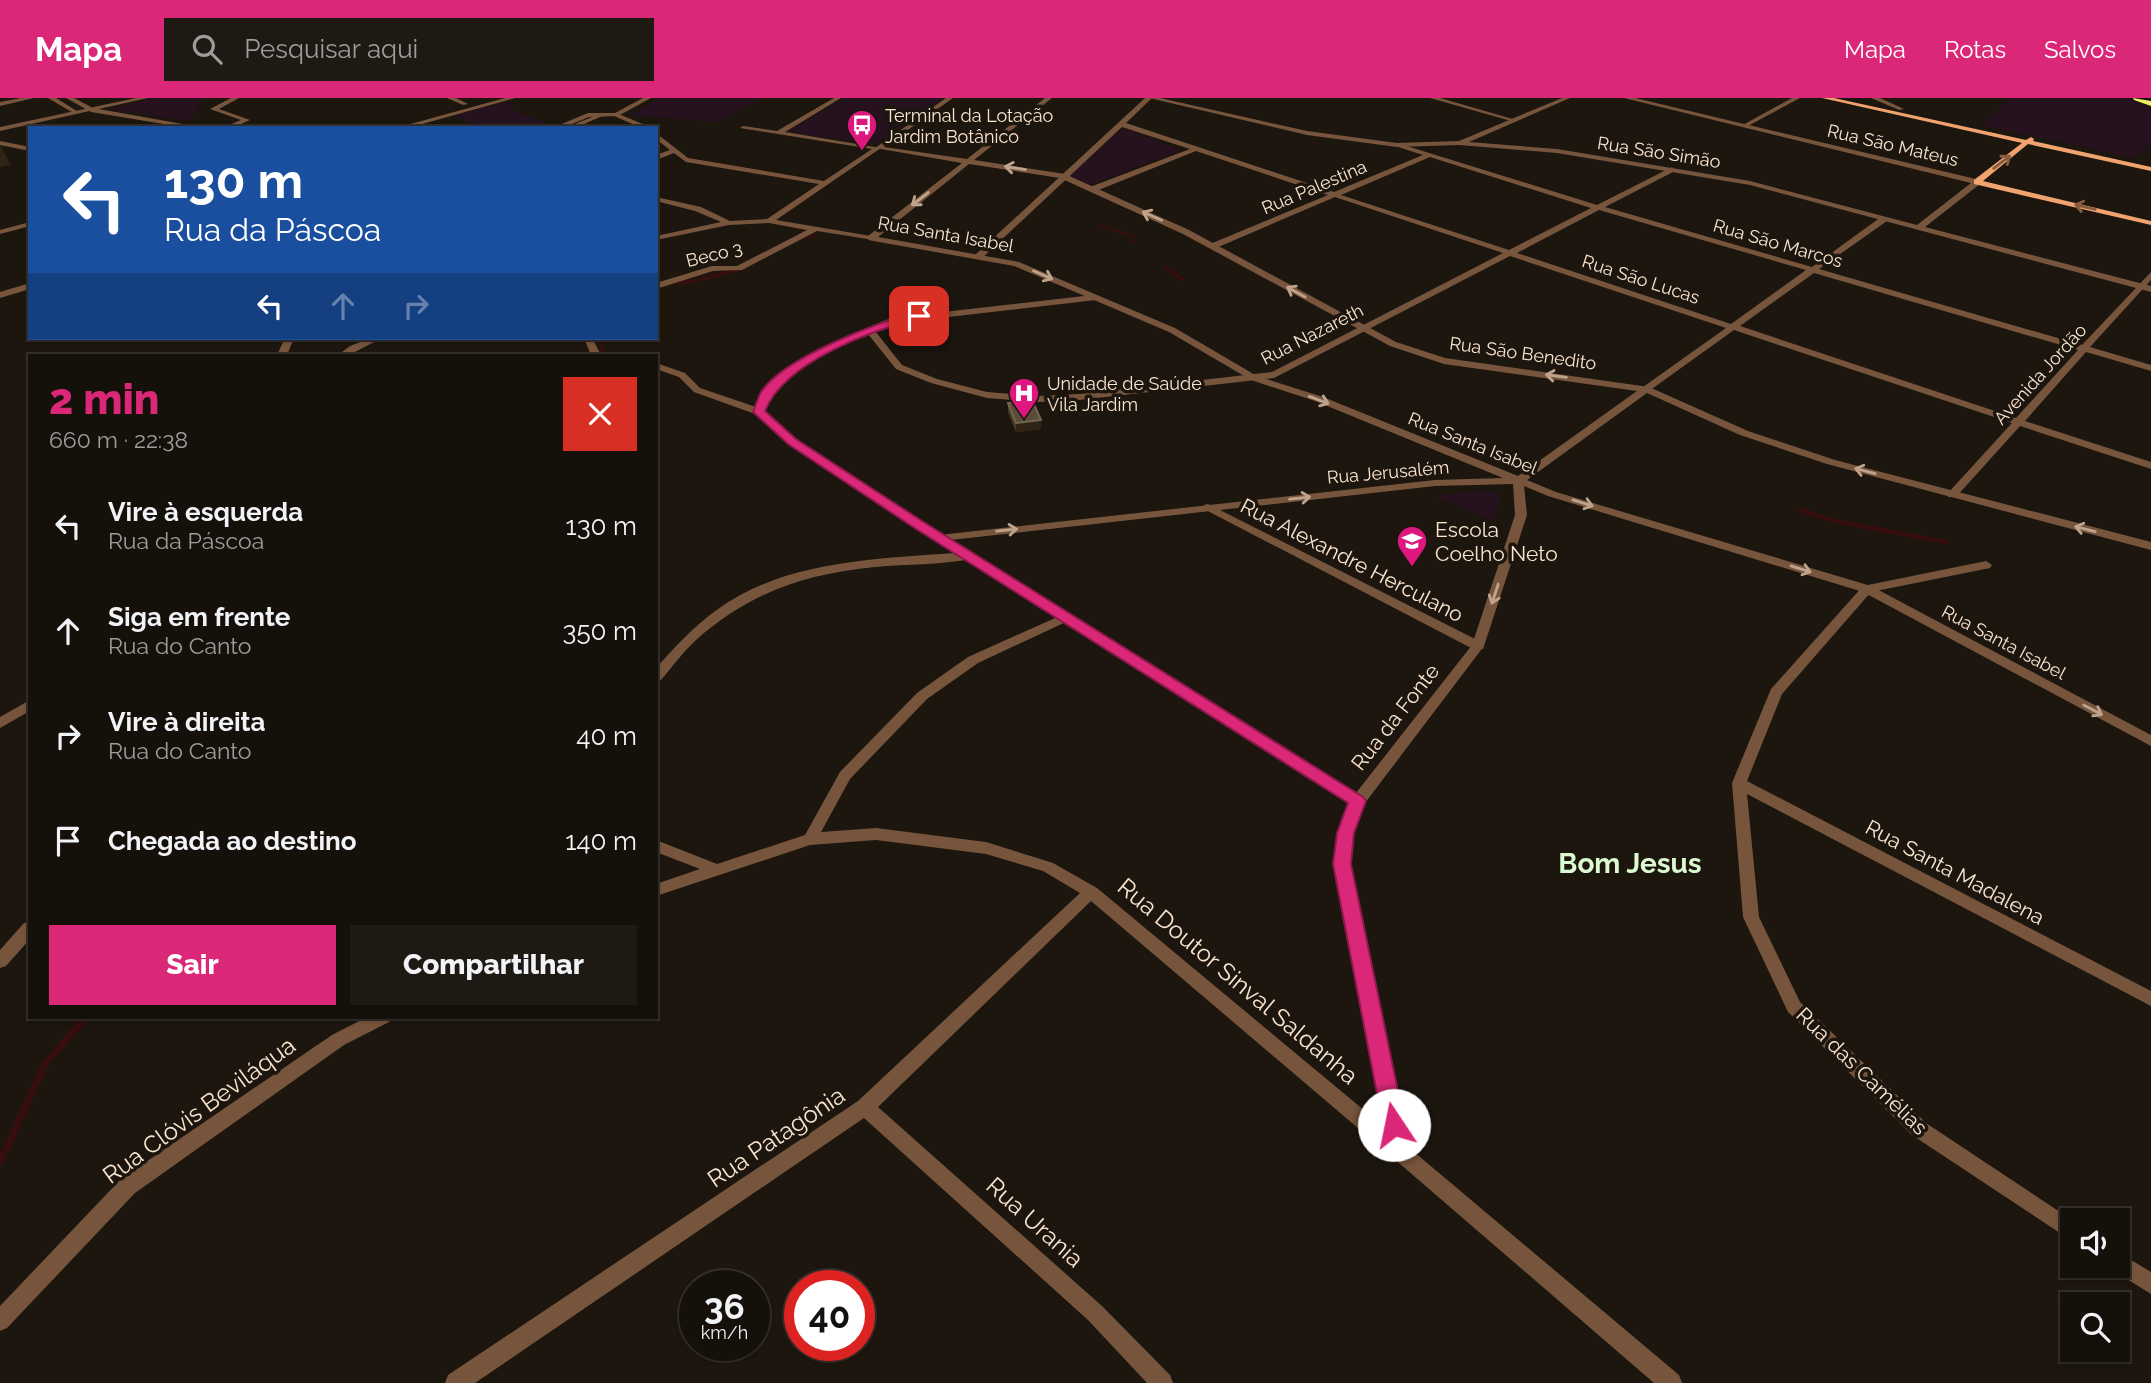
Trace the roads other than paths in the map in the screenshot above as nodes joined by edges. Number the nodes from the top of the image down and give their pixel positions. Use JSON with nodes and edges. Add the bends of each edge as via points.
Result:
{"nodes":[{"id":1,"x":31,"y":98,"type":"edge"},
{"id":2,"x":51,"y":98,"type":"edge"},
{"id":3,"x":69,"y":98,"type":"edge"},
{"id":4,"x":145,"y":98,"type":"edge"},
{"id":5,"x":236,"y":98,"type":"edge"},
{"id":6,"x":450,"y":98,"type":"edge"},
{"id":7,"x":512,"y":98,"type":"edge"},
{"id":8,"x":648,"y":98,"type":"edge"},
{"id":9,"x":838,"y":98,"type":"edge"},
{"id":10,"x":950,"y":98,"type":"edge"},
{"id":11,"x":1049,"y":98,"type":"edge"},
{"id":12,"x":1151,"y":98,"type":"edge"},
{"id":13,"x":1433,"y":98,"type":"edge"},
{"id":14,"x":1567,"y":98,"type":"edge"},
{"id":15,"x":1627,"y":98,"type":"edge"},
{"id":16,"x":1797,"y":98,"type":"edge"},
{"id":17,"x":1825,"y":98,"type":"edge"},
{"id":18,"x":1849,"y":98,"type":"edge"},
{"id":19,"x":1874,"y":98,"type":"edge"},
{"id":20,"x":2137,"y":98,"type":"edge"},
{"id":21,"x":1862,"y":99,"type":"edge"},
{"id":22,"x":0,"y":104,"type":"edge"},
{"id":23,"x":465,"y":104,"type":"dead end"},
{"id":24,"x":2151,"y":104,"type":"edge"},
{"id":25,"x":1901,"y":109,"type":"junction"},
{"id":26,"x":91,"y":110,"type":"junction"},
{"id":27,"x":1885,"y":111,"type":"junction"},
{"id":28,"x":77,"y":113,"type":"junction"},
{"id":29,"x":604,"y":114,"type":"junction"},
{"id":30,"x":616,"y":115,"type":"junction"},
{"id":31,"x":1513,"y":120,"type":"junction"},
{"id":32,"x":1121,"y":124,"type":"junction"},
{"id":33,"x":163,"y":125,"type":"edge"},
{"id":34,"x":230,"y":126,"type":"edge"},
{"id":35,"x":407,"y":126,"type":"edge"},
{"id":36,"x":560,"y":126,"type":"edge"},
{"id":37,"x":573,"y":126,"type":"edge"},
{"id":38,"x":643,"y":126,"type":"edge"},
{"id":39,"x":1744,"y":126,"type":"junction"},
{"id":40,"x":743,"y":128,"type":"dead end"},
{"id":41,"x":0,"y":129,"type":"edge"},
{"id":42,"x":779,"y":133,"type":"junction"},
{"id":43,"x":658,"y":137,"type":"edge"},
{"id":44,"x":2030,"y":140,"type":"junction"},
{"id":45,"x":0,"y":143,"type":"edge"},
{"id":46,"x":1459,"y":143,"type":"junction"},
{"id":47,"x":1397,"y":145,"type":"junction"},
{"id":48,"x":878,"y":148,"type":"junction"},
{"id":49,"x":28,"y":149,"type":"edge"},
{"id":50,"x":1196,"y":149,"type":"junction"},
{"id":51,"x":674,"y":151,"type":"junction"},
{"id":52,"x":1427,"y":156,"type":"junction"},
{"id":53,"x":658,"y":157,"type":"edge"},
{"id":54,"x":968,"y":161,"type":"junction"},
{"id":55,"x":2151,"y":164,"type":"edge"},
{"id":56,"x":1672,"y":169,"type":"junction"},
{"id":57,"x":2151,"y":169,"type":"edge"},
{"id":58,"x":1062,"y":176,"type":"junction"},
{"id":59,"x":1977,"y":182,"type":"junction"},
{"id":60,"x":825,"y":183,"type":"junction"},
{"id":61,"x":1093,"y":190,"type":"junction"},
{"id":62,"x":1334,"y":195,"type":"junction"},
{"id":63,"x":658,"y":199,"type":"edge"},
{"id":64,"x":1597,"y":207,"type":"junction"},
{"id":65,"x":1884,"y":219,"type":"junction"},
{"id":66,"x":769,"y":221,"type":"junction"},
{"id":67,"x":729,"y":223,"type":"junction"},
{"id":68,"x":2151,"y":223,"type":"edge"},
{"id":69,"x":28,"y":225,"type":"edge"},
{"id":70,"x":1918,"y":228,"type":"junction"},
{"id":71,"x":815,"y":229,"type":"junction"},
{"id":72,"x":0,"y":232,"type":"edge"},
{"id":73,"x":658,"y":238,"type":"edge"},
{"id":74,"x":871,"y":238,"type":"junction"},
{"id":75,"x":1213,"y":246,"type":"junction"},
{"id":76,"x":1507,"y":253,"type":"junction"},
{"id":77,"x":978,"y":257,"type":"junction"},
{"id":78,"x":1813,"y":270,"type":"junction"},
{"id":79,"x":2151,"y":275,"type":"edge"},
{"id":80,"x":658,"y":285,"type":"edge"},
{"id":81,"x":28,"y":287,"type":"edge"},
{"id":82,"x":2146,"y":288,"type":"edge"},
{"id":83,"x":0,"y":295,"type":"edge"},
{"id":84,"x":1093,"y":298,"type":"junction"},
{"id":85,"x":1360,"y":327,"type":"junction"},
{"id":86,"x":1732,"y":328,"type":"junction"},
{"id":87,"x":870,"y":330,"type":"junction"},
{"id":88,"x":372,"y":340,"type":"edge"},
{"id":89,"x":2085,"y":348,"type":"junction"},
{"id":90,"x":344,"y":354,"type":"edge"},
{"id":91,"x":658,"y":367,"type":"edge"},
{"id":92,"x":2151,"y":368,"type":"edge"},
{"id":93,"x":1254,"y":378,"type":"junction"},
{"id":94,"x":1646,"y":389,"type":"junction"},
{"id":95,"x":759,"y":412,"type":"junction"},
{"id":96,"x":2017,"y":423,"type":"junction"},
{"id":97,"x":2151,"y":466,"type":"edge"},
{"id":98,"x":1518,"y":481,"type":"junction"},
{"id":99,"x":1952,"y":495,"type":"junction"},
{"id":100,"x":1208,"y":507,"type":"junction"},
{"id":101,"x":939,"y":538,"type":"junction"},
{"id":102,"x":2151,"y":546,"type":"edge"},
{"id":103,"x":967,"y":556,"type":"junction"},
{"id":104,"x":1986,"y":565,"type":"dead end"},
{"id":105,"x":1867,"y":590,"type":"junction"},
{"id":106,"x":1064,"y":618,"type":"junction"},
{"id":107,"x":1478,"y":646,"type":"junction"},
{"id":108,"x":658,"y":674,"type":"edge"},
{"id":109,"x":28,"y":706,"type":"edge"},
{"id":110,"x":0,"y":723,"type":"edge"},
{"id":111,"x":2151,"y":741,"type":"edge"},
{"id":112,"x":1739,"y":783,"type":"junction"},
{"id":113,"x":1357,"y":801,"type":"junction"},
{"id":114,"x":810,"y":839,"type":"junction"},
{"id":115,"x":658,"y":847,"type":"edge"},
{"id":116,"x":715,"y":869,"type":"junction"},
{"id":117,"x":658,"y":889,"type":"edge"},
{"id":118,"x":1091,"y":892,"type":"junction"},
{"id":119,"x":28,"y":930,"type":"edge"},
{"id":120,"x":0,"y":961,"type":"edge"},
{"id":121,"x":2151,"y":999,"type":"edge"},
{"id":122,"x":379,"y":1019,"type":"edge"},
{"id":123,"x":865,"y":1107,"type":"junction"},
{"id":124,"x":1399,"y":1151,"type":"junction"},
{"id":125,"x":2060,"y":1223,"type":"edge"},
{"id":126,"x":2130,"y":1270,"type":"edge"},
{"id":127,"x":2151,"y":1284,"type":"edge"},
{"id":128,"x":0,"y":1321,"type":"edge"},
{"id":129,"x":456,"y":1383,"type":"edge"},
{"id":130,"x":1162,"y":1383,"type":"edge"},
{"id":131,"x":1671,"y":1383,"type":"edge"}],
"edges":[{"from":1,"to":22,"type":"street"},
{"from":2,"to":28,"type":"street"},
{"from":3,"to":26,"type":"street"},
{"from":4,"to":26,"type":"street"},
{"from":5,"to":34,"type":"street","via":[[213,109],[247,120]]},
{"from":6,"to":23,"type":"street"},
{"from":7,"to":35,"type":"street"},
{"from":8,"to":30,"type":"street"},
{"from":9,"to":42,"type":"street"},
{"from":10,"to":48,"type":"street"},
{"from":11,"to":54,"type":"street"},
{"from":12,"to":32,"type":"street"},
{"from":12,"to":47,"type":"street","name":"Rua São Simão","via":[[1307,133]]},
{"from":13,"to":31,"type":"street"},
{"from":14,"to":31,"type":"street"},
{"from":15,"to":39,"type":"street","name":"Rua São Mateus"},
{"from":16,"to":39,"type":"street"},
{"from":17,"to":27,"type":"main road"},
{"from":18,"to":21,"type":"main road"},
{"from":19,"to":25,"type":"street"},
{"from":20,"to":24,"type":"main road"},
{"from":21,"to":25,"type":"main road"},
{"from":21,"to":27,"type":"main road"},
{"from":25,"to":44,"type":"main road"},
{"from":26,"to":28,"type":"street"},
{"from":26,"to":33,"type":"street"},
{"from":27,"to":44,"type":"main road"},
{"from":28,"to":33,"type":"street"},
{"from":28,"to":41,"type":"street"},
{"from":29,"to":30,"type":"street"},
{"from":29,"to":36,"type":"street"},
{"from":29,"to":37,"type":"street"},
{"from":30,"to":38,"type":"street"},
{"from":31,"to":46,"type":"street"},
{"from":32,"to":50,"type":"street","name":"Rua São Lucas"},
{"from":32,"to":58,"type":"street"},
{"from":39,"to":59,"type":"street","name":"Rua São Mateus"},
{"from":40,"to":42,"type":"street","name":"Rua São Benedito"},
{"from":42,"to":48,"type":"street","name":"Rua São Benedito"},
{"from":43,"to":51,"type":"street"},
{"from":44,"to":55,"type":"main road"},
{"from":44,"to":57,"type":"main road"},
{"from":59,"to":44,"type":"main road","one_way":true},
{"from":45,"to":49,"type":"street"},
{"from":46,"to":47,"type":"street","name":"Rua São Simão"},
{"from":46,"to":56,"type":"street","name":"Rua São Simão","via":[[1557,151]]},
{"from":47,"to":52,"type":"street","name":"Rua São Marcos"},
{"from":48,"to":54,"type":"street","name":"Rua São Benedito"},
{"from":48,"to":60,"type":"street"},
{"from":50,"to":61,"type":"street"},
{"from":50,"to":62,"type":"street","name":"Rua São Lucas"},
{"from":51,"to":53,"type":"street"},
{"from":51,"to":60,"type":"street","via":[[686,160]]},
{"from":52,"to":62,"type":"street","name":"Rua Palestina"},
{"from":52,"to":64,"type":"street","name":"Rua São Marcos"},
{"from":58,"to":54,"type":"street","name":"Rua São Benedito","one_way":true},
{"from":54,"to":74,"type":"street","one_way":true},
{"from":56,"to":64,"type":"street","name":"Rua Nazareth"},
{"from":56,"to":65,"type":"street","name":"Rua São Simão","via":[[1750,183]]},
{"from":58,"to":61,"type":"street","name":"Rua São Benedito"},
{"from":58,"to":77,"type":"street"},
{"from":68,"to":59,"type":"main road","name":"Rua São Mateus","one_way":true},
{"from":59,"to":70,"type":"street"},
{"from":60,"to":66,"type":"street"},
{"from":75,"to":61,"type":"street","name":"Rua São Benedito","one_way":true},
{"from":62,"to":75,"type":"street","name":"Rua Palestina"},
{"from":62,"to":76,"type":"street","name":"Rua São Lucas"},
{"from":63,"to":67,"type":"street","via":[[698,209]]},
{"from":64,"to":76,"type":"street","name":"Rua Nazareth"},
{"from":64,"to":78,"type":"street","name":"Rua São Marcos"},
{"from":65,"to":70,"type":"street","name":"Rua São Simão"},
{"from":65,"to":78,"type":"street"},
{"from":66,"to":67,"type":"street","name":"Rua Santa Isabel"},
{"from":66,"to":71,"type":"street","name":"Rua Santa Isabel"},
{"from":67,"to":73,"type":"street","name":"Rua Santa Isabel"},
{"from":69,"to":72,"type":"street"},
{"from":70,"to":82,"type":"street","name":"Rua São Simão"},
{"from":71,"to":74,"type":"street","name":"Rua Santa Isabel"},
{"from":71,"to":80,"type":"street","name":"Beco 3","via":[[739,268],[712,270]]},
{"from":74,"to":77,"type":"street","name":"Rua Santa Isabel"},
{"from":85,"to":75,"type":"street","name":"Rua São Benedito","one_way":true},
{"from":76,"to":85,"type":"street","name":"Rua Nazareth"},
{"from":76,"to":86,"type":"street","name":"Rua São Lucas"},
{"from":77,"to":84,"type":"street","name":"Rua Santa Isabel","one_way":true,"via":[[1016,264]]},
{"from":78,"to":86,"type":"street"},
{"from":78,"to":89,"type":"street","name":"Rua São Marcos"},
{"from":79,"to":82,"type":"street","name":"Avenida Jordão"},
{"from":81,"to":83,"type":"street"},
{"from":82,"to":89,"type":"street","name":"Avenida Jordão"},
{"from":84,"to":87,"type":"street","via":[[919,316]]},
{"from":84,"to":93,"type":"street","name":"Rua Santa Isabel","via":[[1172,330]]},
{"from":85,"to":93,"type":"street","name":"Rua Nazareth","via":[[1273,375]]},
{"from":94,"to":85,"type":"street","name":"Rua São Benedito","one_way":true,"via":[[1444,361]]},
{"from":86,"to":94,"type":"street"},
{"from":86,"to":96,"type":"street","name":"Rua São Lucas"},
{"from":87,"to":93,"type":"street","name":"Rua Nazareth","via":[[900,367],[987,395],[1079,397]]},
{"from":87,"to":95,"type":"street","via":[[790,372],[767,391]]},
{"from":88,"to":90,"type":"street"},
{"from":89,"to":92,"type":"street","name":"Rua São Marcos"},
{"from":89,"to":96,"type":"street","name":"Avenida Jordão"},
{"from":91,"to":95,"type":"street","via":[[682,375],[697,390]]},
{"from":93,"to":98,"type":"street","name":"Rua Santa Isabel","one_way":true,"via":[[1319,399]]},
{"from":94,"to":98,"type":"street"},
{"from":99,"to":94,"type":"street","name":"Rua São Benedito","one_way":true,"via":[[1744,433]]},
{"from":95,"to":101,"type":"street","via":[[792,442]]},
{"from":96,"to":97,"type":"street","name":"Rua São Lucas"},
{"from":96,"to":99,"type":"street","name":"Avenida Jordão"},
{"from":100,"to":98,"type":"street","name":"Rua Jerusalém","one_way":true,"via":[[1435,483]]},
{"from":98,"to":105,"type":"street","name":"Rua Santa Isabel","one_way":true},
{"from":98,"to":107,"type":"street","name":"Rua da Fonte","one_way":true,"via":[[1521,515]]},
{"from":102,"to":99,"type":"street","name":"Rua São Benedito","one_way":true},
{"from":101,"to":100,"type":"street","name":"Rua Jerusalém","one_way":true},
{"from":100,"to":107,"type":"street","name":"Rua Alexandre Herculano"},
{"from":101,"to":103,"type":"street"},
{"from":103,"to":106,"type":"street"},
{"from":103,"to":108,"type":"street","via":[[840,567],[802,573],[764,587],[703,626]]},
{"from":104,"to":105,"type":"street"},
{"from":105,"to":111,"type":"street","name":"Rua Santa Isabel","one_way":true},
{"from":105,"to":112,"type":"street","name":"Rua das Camélias","via":[[1776,692]]},
{"from":106,"to":113,"type":"street"},
{"from":106,"to":114,"type":"street","via":[[973,660],[922,696],[845,776]]},
{"from":107,"to":113,"type":"street","name":"Rua da Fonte"},
{"from":109,"to":110,"type":"street"},
{"from":112,"to":121,"type":"street","name":"Rua Santa Madalena"},
{"from":112,"to":125,"type":"street","name":"Rua das Camélias","via":[[1751,917],[1794,1007],[1919,1129]]},
{"from":113,"to":124,"type":"street","name":"Rua da Fonte","via":[[1342,864]]},
{"from":114,"to":116,"type":"street"},
{"from":114,"to":118,"type":"street","via":[[876,834],[986,848],[1048,867]]},
{"from":115,"to":116,"type":"street"},
{"from":116,"to":117,"type":"street"},
{"from":118,"to":123,"type":"street","name":"Rua Patagônia"},
{"from":118,"to":124,"type":"street","name":"Rua Doutor Sinval Saldanha"},
{"from":119,"to":120,"type":"street"},
{"from":122,"to":128,"type":"street","name":"Rua Clóvis Beviláqua","via":[[338,1040],[128,1186]]},
{"from":123,"to":129,"type":"street","name":"Rua Patagônia"},
{"from":123,"to":130,"type":"street","name":"Rua Urania","via":[[1095,1312]]},
{"from":124,"to":131,"type":"street","name":"Rua Doutor Sinval Saldanha"},
{"from":126,"to":127,"type":"street"}]}
